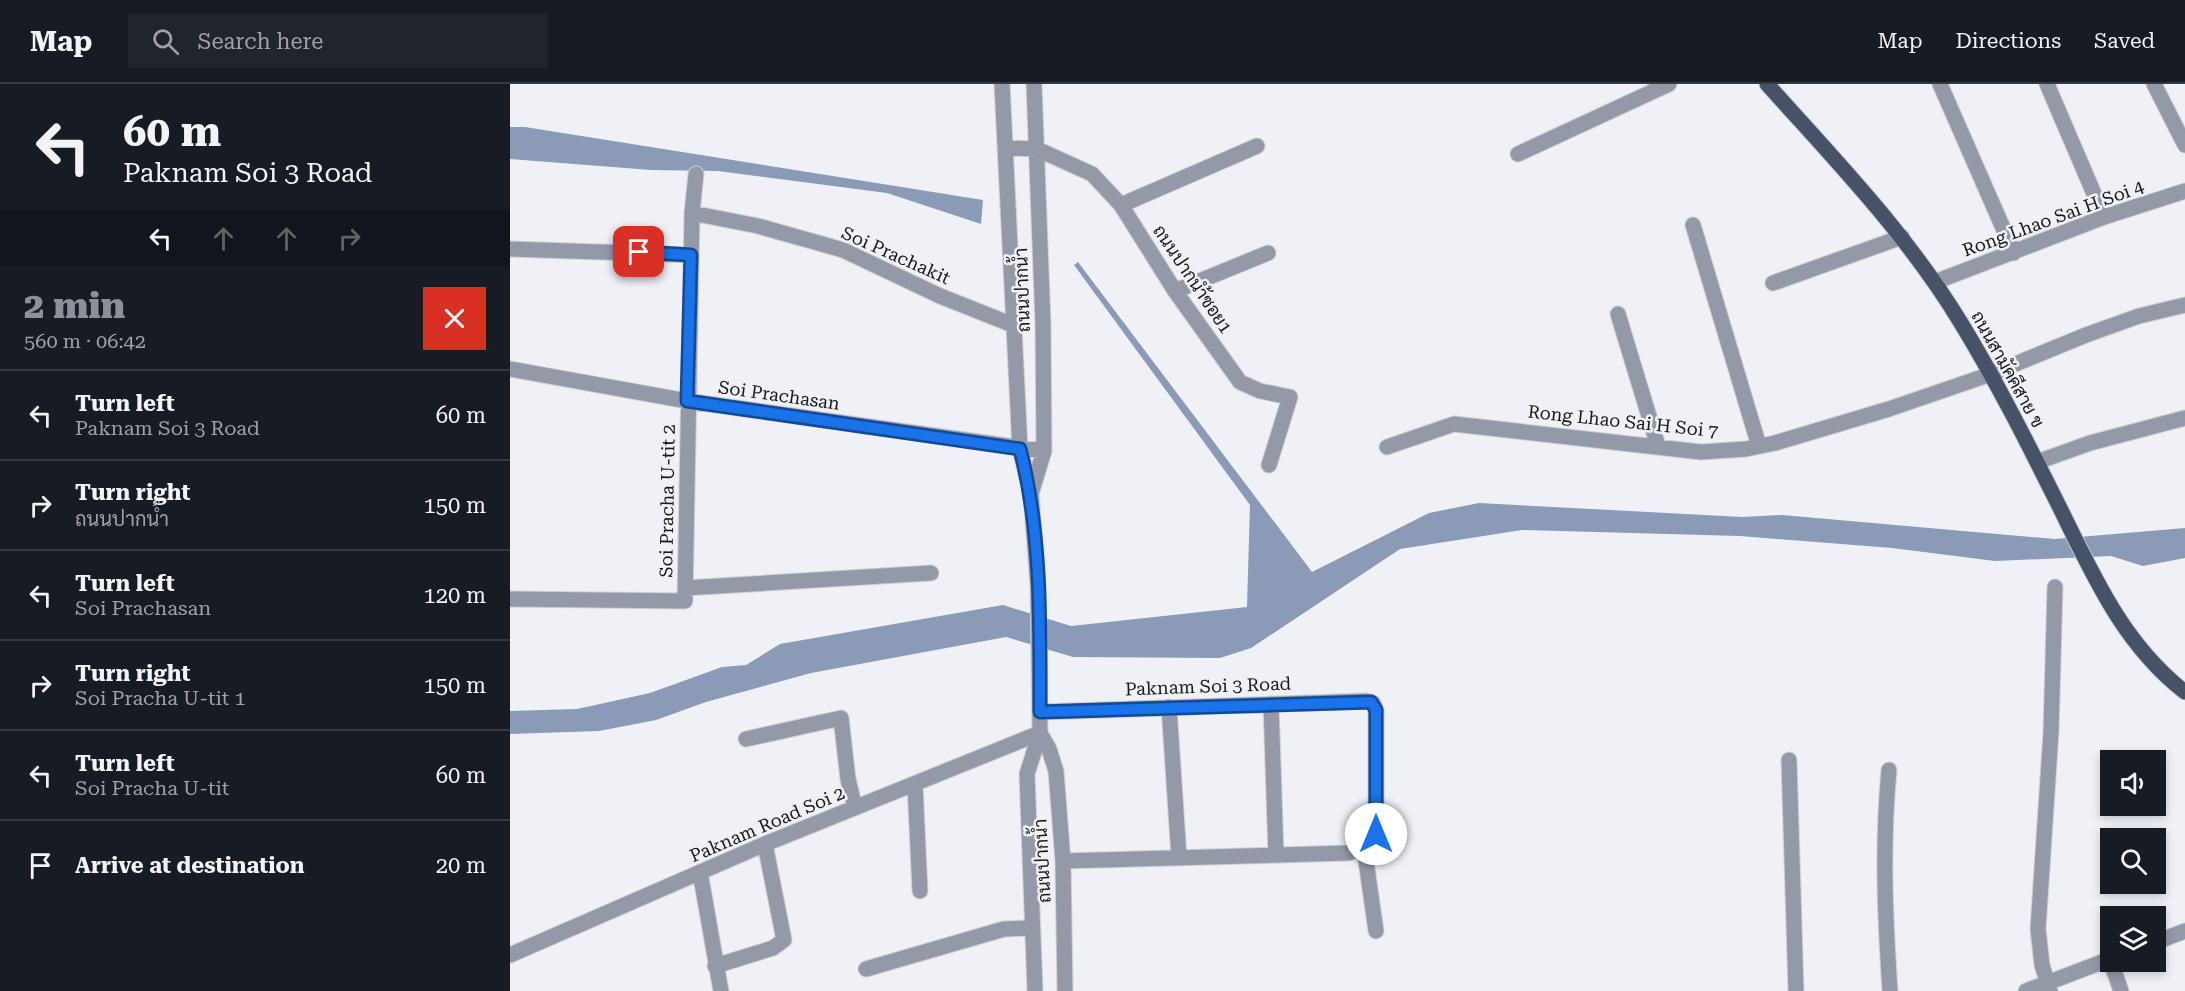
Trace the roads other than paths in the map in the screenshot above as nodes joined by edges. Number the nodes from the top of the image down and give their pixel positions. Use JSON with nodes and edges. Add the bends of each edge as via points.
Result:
{"nodes":[{"id":1,"x":1002,"y":84,"type":"edge"},
{"id":2,"x":1034,"y":84,"type":"edge"},
{"id":3,"x":1669,"y":84,"type":"edge"},
{"id":4,"x":1767,"y":84,"type":"edge"},
{"id":5,"x":1940,"y":84,"type":"edge"},
{"id":6,"x":2048,"y":84,"type":"edge"},
{"id":7,"x":2154,"y":84,"type":"edge"},
{"id":8,"x":2185,"y":145,"type":"edge"},
{"id":9,"x":1257,"y":146,"type":"dead end"},
{"id":10,"x":1005,"y":148,"type":"junction"},
{"id":11,"x":1037,"y":149,"type":"junction"},
{"id":12,"x":1518,"y":154,"type":"dead end"},
{"id":13,"x":696,"y":174,"type":"dead end"},
{"id":14,"x":2185,"y":191,"type":"edge"},
{"id":15,"x":1121,"y":206,"type":"junction"},
{"id":16,"x":692,"y":213,"type":"junction"},
{"id":17,"x":2104,"y":218,"type":"junction"},
{"id":18,"x":1693,"y":225,"type":"dead end"},
{"id":19,"x":1902,"y":237,"type":"junction"},
{"id":20,"x":510,"y":249,"type":"edge"},
{"id":21,"x":1268,"y":253,"type":"dead end"},
{"id":22,"x":2014,"y":254,"type":"junction"},
{"id":23,"x":691,"y":255,"type":"junction"},
{"id":24,"x":1935,"y":282,"type":"junction"},
{"id":25,"x":1773,"y":283,"type":"dead end"},
{"id":26,"x":1175,"y":291,"type":"junction"},
{"id":27,"x":2185,"y":305,"type":"edge"},
{"id":28,"x":1618,"y":314,"type":"dead end"},
{"id":29,"x":1013,"y":325,"type":"junction"},
{"id":30,"x":510,"y":369,"type":"edge"},
{"id":31,"x":1991,"y":374,"type":"junction"},
{"id":32,"x":687,"y":401,"type":"junction"},
{"id":33,"x":2185,"y":417,"type":"edge"},
{"id":34,"x":1658,"y":446,"type":"junction"},
{"id":35,"x":1760,"y":446,"type":"junction"},
{"id":36,"x":1387,"y":447,"type":"dead end"},
{"id":37,"x":1020,"y":449,"type":"junction"},
{"id":38,"x":1044,"y":451,"type":"junction"},
{"id":39,"x":2037,"y":462,"type":"junction"},
{"id":40,"x":1269,"y":465,"type":"dead end"},
{"id":41,"x":1031,"y":494,"type":"junction"},
{"id":42,"x":931,"y":573,"type":"dead end"},
{"id":43,"x":2055,"y":587,"type":"dead end"},
{"id":44,"x":686,"y":595,"type":"junction"},
{"id":45,"x":510,"y":599,"type":"edge"},
{"id":46,"x":2185,"y":692,"type":"edge"},
{"id":47,"x":1271,"y":704,"type":"junction"},
{"id":48,"x":1169,"y":707,"type":"junction"},
{"id":49,"x":1040,"y":712,"type":"junction"},
{"id":50,"x":1040,"y":733,"type":"junction"},
{"id":51,"x":746,"y":739,"type":"dead end"},
{"id":52,"x":1789,"y":760,"type":"dead end"},
{"id":53,"x":1889,"y":770,"type":"dead end"},
{"id":54,"x":915,"y":784,"type":"junction"},
{"id":55,"x":855,"y":808,"type":"junction"},
{"id":56,"x":765,"y":844,"type":"junction"},
{"id":57,"x":1364,"y":847,"type":"junction"},
{"id":58,"x":1276,"y":855,"type":"junction"},
{"id":59,"x":1179,"y":857,"type":"junction"},
{"id":60,"x":1063,"y":861,"type":"junction"},
{"id":61,"x":700,"y":872,"type":"junction"},
{"id":62,"x":920,"y":891,"type":"dead end"},
{"id":63,"x":1032,"y":928,"type":"junction"},
{"id":64,"x":1376,"y":931,"type":"dead end"},
{"id":65,"x":2185,"y":931,"type":"edge"},
{"id":66,"x":2166,"y":938,"type":"edge"},
{"id":67,"x":510,"y":955,"type":"edge"},
{"id":68,"x":2100,"y":965,"type":"edge"},
{"id":69,"x":715,"y":966,"type":"junction"},
{"id":70,"x":866,"y":969,"type":"dead end"},
{"id":71,"x":2115,"y":972,"type":"edge"},
{"id":72,"x":2049,"y":987,"type":"edge"},
{"id":73,"x":721,"y":991,"type":"edge"},
{"id":74,"x":1035,"y":991,"type":"edge"},
{"id":75,"x":1065,"y":991,"type":"edge"},
{"id":76,"x":1796,"y":991,"type":"edge"},
{"id":77,"x":1890,"y":991,"type":"edge"},
{"id":78,"x":2026,"y":991,"type":"edge"},
{"id":79,"x":2121,"y":991,"type":"edge"}],
"edges":[{"from":1,"to":10,"type":"street","name":"ถนนปากน้ำ"},
{"from":2,"to":11,"type":"street","name":"ถนนปากน้ำ"},
{"from":3,"to":12,"type":"street"},
{"from":4,"to":19,"type":"main road","name":"ถนนสามัคคีสาย ข"},
{"from":5,"to":22,"type":"street"},
{"from":6,"to":17,"type":"street"},
{"from":7,"to":8,"type":"street"},
{"from":9,"to":15,"type":"street"},
{"from":10,"to":11,"type":"street","name":"ถนนปากนำ้ซอย1"},
{"from":10,"to":29,"type":"street","name":"ถนนปากน้ำ"},
{"from":11,"to":15,"type":"street","name":"ถนนปากนำ้ซอย1","via":[[1092,174]]},
{"from":11,"to":38,"type":"street","name":"ถนนปากน้ำ"},
{"from":13,"to":16,"type":"street","name":"Soi Pracha U-tit 2"},
{"from":14,"to":17,"type":"street","name":"Rong Lhao Sai H Soi 4"},
{"from":15,"to":26,"type":"street","name":"ถนนปากนำ้ซอย1"},
{"from":16,"to":23,"type":"street","name":"Soi Pracha U-tit 2"},
{"from":16,"to":29,"type":"street","name":"Soi Prachakit","via":[[758,226],[843,250]]},
{"from":17,"to":22,"type":"street","name":"Rong Lhao Sai H Soi 4"},
{"from":18,"to":35,"type":"street"},
{"from":19,"to":24,"type":"main road","name":"ถนนสามัคคีสาย ข"},
{"from":19,"to":25,"type":"street"},
{"from":20,"to":23,"type":"street"},
{"from":21,"to":26,"type":"street"},
{"from":22,"to":24,"type":"street","name":"Rong Lhao Sai H Soi 4"},
{"from":23,"to":32,"type":"street","name":"Soi Pracha U-tit 2"},
{"from":24,"to":31,"type":"main road","name":"ถนนสามัคคีสาย ข"},
{"from":26,"to":40,"type":"street","name":"ถนนปากนำ้ซอย1","via":[[1240,382],[1290,397]]},
{"from":27,"to":31,"type":"street","name":"Rong Lhao Sai H Soi 7","via":[[2139,316]]},
{"from":28,"to":34,"type":"street"},
{"from":29,"to":37,"type":"street","name":"ถนนปากน้ำ"},
{"from":30,"to":32,"type":"street","name":"Soi Prachasan"},
{"from":31,"to":35,"type":"street","name":"Rong Lhao Sai H Soi 7","via":[[1829,428]]},
{"from":31,"to":39,"type":"main road","name":"ถนนสามัคคีสาย ข"},
{"from":32,"to":37,"type":"street","name":"Soi Prachasan"},
{"from":32,"to":44,"type":"street","name":"Soi Pracha U-tit 2"},
{"from":33,"to":39,"type":"street"},
{"from":34,"to":35,"type":"street","name":"Rong Lhao Sai H Soi 7","via":[[1701,452]]},
{"from":34,"to":36,"type":"street","name":"Rong Lhao Sai H Soi 7","via":[[1454,424]]},
{"from":37,"to":38,"type":"street","name":"Soi Prachasan"},
{"from":37,"to":41,"type":"street","name":"ถนนปากน้ำ"},
{"from":38,"to":41,"type":"street","name":"ถนนปากน้ำ"},
{"from":39,"to":46,"type":"main road","name":"ถนนสามัคคีสาย ข","via":[[2127,633],[2157,669]]},
{"from":41,"to":49,"type":"street","name":"ถนนปากน้ำ","via":[[1038,586]]},
{"from":42,"to":44,"type":"street"},
{"from":43,"to":72,"type":"street","via":[[2051,732],[2038,929]]},
{"from":44,"to":45,"type":"street"},
{"from":47,"to":48,"type":"street","name":"Paknam Soi 3 Road"},
{"from":47,"to":57,"type":"street","name":"Paknam Soi 3 Road","via":[[1366,701],[1374,706],[1376,834]]},
{"from":47,"to":58,"type":"street"},
{"from":48,"to":49,"type":"street","name":"Paknam Soi 3 Road"},
{"from":48,"to":59,"type":"street"},
{"from":49,"to":50,"type":"street","name":"ถนนปากน้ำ"},
{"from":50,"to":54,"type":"street","name":"Paknam Road Soi 2"},
{"from":50,"to":60,"type":"street","name":"ถนนปากน้ำ","via":[[1056,771]]},
{"from":50,"to":63,"type":"street","name":"ถนนปากน้ำ","via":[[1027,774]]},
{"from":51,"to":55,"type":"street","via":[[841,718]]},
{"from":52,"to":76,"type":"street"},
{"from":53,"to":77,"type":"street","via":[[1884,896]]},
{"from":54,"to":55,"type":"street","name":"Paknam Road Soi 2"},
{"from":54,"to":62,"type":"street"},
{"from":55,"to":56,"type":"street","name":"Paknam Road Soi 2"},
{"from":56,"to":61,"type":"street","name":"Paknam Road Soi 2"},
{"from":56,"to":69,"type":"street","via":[[784,940],[773,948]]},
{"from":57,"to":58,"type":"street","via":[[1348,853]]},
{"from":57,"to":64,"type":"street"},
{"from":58,"to":59,"type":"street"},
{"from":59,"to":60,"type":"street"},
{"from":60,"to":75,"type":"street","name":"ถนนปากน้ำ"},
{"from":61,"to":67,"type":"street","name":"Paknam Road Soi 2"},
{"from":61,"to":69,"type":"street"},
{"from":63,"to":70,"type":"street","via":[[1004,929]]},
{"from":63,"to":74,"type":"street","name":"ถนนปากน้ำ"},
{"from":65,"to":66,"type":"street"},
{"from":68,"to":72,"type":"street"},
{"from":69,"to":73,"type":"street"},
{"from":71,"to":79,"type":"street"},
{"from":72,"to":78,"type":"street"}]}
